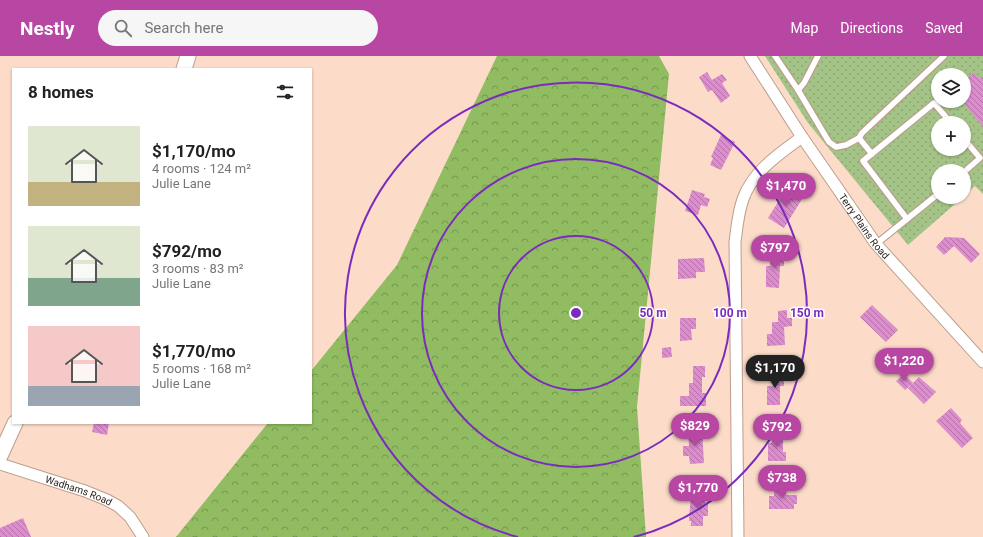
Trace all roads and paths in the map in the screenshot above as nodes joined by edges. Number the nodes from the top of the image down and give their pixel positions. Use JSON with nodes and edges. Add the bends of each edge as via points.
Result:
{"nodes":[{"id":1,"x":188,"y":56,"type":"edge"},
{"id":2,"x":750,"y":56,"type":"edge"},
{"id":3,"x":775,"y":56,"type":"edge"},
{"id":4,"x":818,"y":56,"type":"edge"},
{"id":5,"x":944,"y":56,"type":"edge"},
{"id":6,"x":184,"y":68,"type":"edge"},
{"id":7,"x":798,"y":90,"type":"junction"},
{"id":8,"x":945,"y":116,"type":"edge"},
{"id":9,"x":802,"y":137,"type":"junction"},
{"id":10,"x":859,"y":138,"type":"junction"},
{"id":11,"x":971,"y":146,"type":"edge"},
{"id":12,"x":872,"y":154,"type":"junction"},
{"id":13,"x":982,"y":158,"type":"edge"},
{"id":14,"x":971,"y":167,"type":"edge"},
{"id":15,"x":931,"y":200,"type":"edge"},
{"id":16,"x":907,"y":219,"type":"junction"},
{"id":17,"x":876,"y":244,"type":"junction"},
{"id":18,"x":983,"y":362,"type":"edge"},
{"id":19,"x":15,"y":424,"type":"edge"},
{"id":20,"x":0,"y":456,"type":"edge"},
{"id":21,"x":0,"y":464,"type":"edge"},
{"id":22,"x":143,"y":537,"type":"edge"},
{"id":23,"x":738,"y":537,"type":"edge"}],
"edges":[{"from":1,"to":6,"type":"street"},
{"from":2,"to":9,"type":"street","name":"Terry Plains Road"},
{"from":3,"to":7,"type":"lane"},
{"from":4,"to":7,"type":"lane"},
{"from":5,"to":10,"type":"lane"},
{"from":7,"to":10,"type":"lane","via":[[828,142],[836,147],[846,146]]},
{"from":8,"to":12,"type":"lane","via":[[934,103]]},
{"from":9,"to":17,"type":"street","name":"Terry Plains Road"},
{"from":9,"to":23,"type":"street","via":[[759,172],[743,198],[738,214],[735,242]]},
{"from":10,"to":12,"type":"lane"},
{"from":11,"to":13,"type":"lane"},
{"from":12,"to":16,"type":"lane","via":[[862,161]]},
{"from":13,"to":14,"type":"lane"},
{"from":15,"to":16,"type":"lane"},
{"from":16,"to":17,"type":"lane"},
{"from":17,"to":18,"type":"street","name":"Terry Plains Road"},
{"from":19,"to":20,"type":"street"},
{"from":21,"to":22,"type":"street","name":"Wadhams Road","via":[[107,500],[130,517]]}]}
